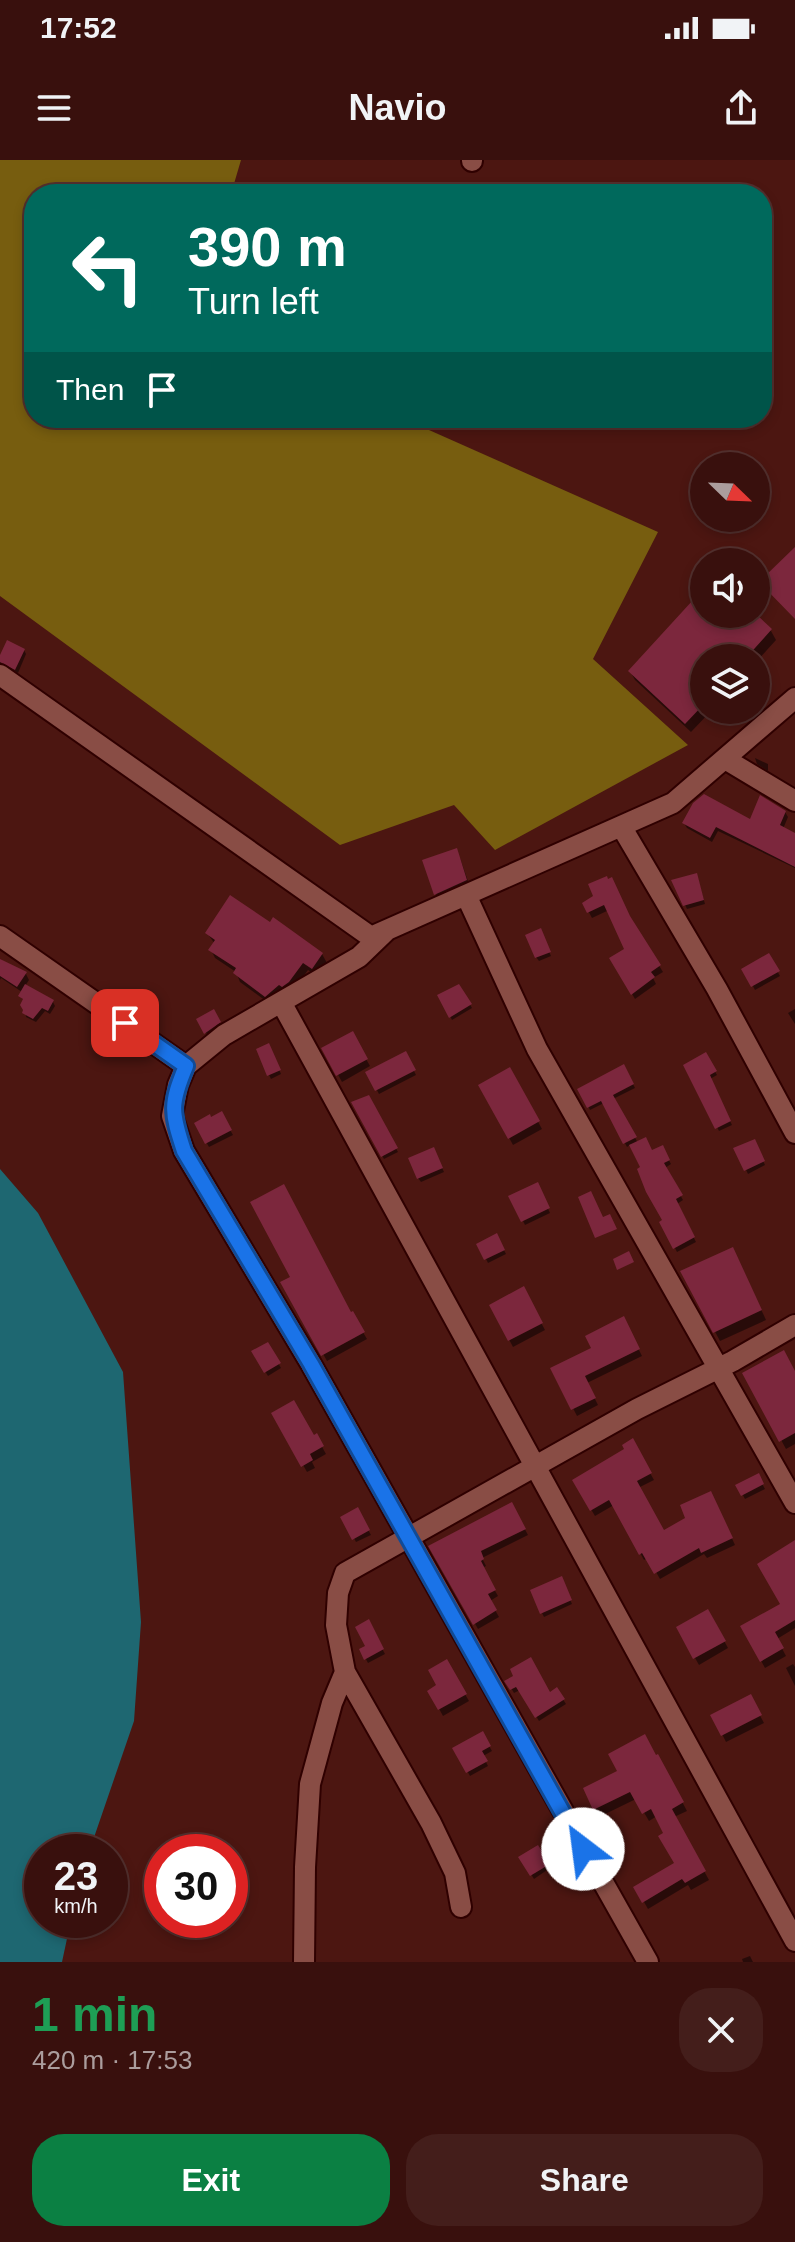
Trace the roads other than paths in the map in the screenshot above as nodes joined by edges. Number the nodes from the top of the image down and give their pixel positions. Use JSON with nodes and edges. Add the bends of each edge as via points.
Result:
{"nodes":[{"id":1,"x":0,"y":675,"type":"edge"},
{"id":2,"x":795,"y":698,"type":"edge"},
{"id":3,"x":725,"y":759,"type":"junction"},
{"id":4,"x":795,"y":801,"type":"edge"},
{"id":5,"x":621,"y":826,"type":"junction"},
{"id":6,"x":466,"y":895,"type":"junction"},
{"id":7,"x":386,"y":931,"type":"junction"},
{"id":8,"x":0,"y":936,"type":"edge"},
{"id":9,"x":281,"y":1002,"type":"junction"},
{"id":10,"x":186,"y":1066,"type":"junction"},
{"id":11,"x":795,"y":1133,"type":"edge"},
{"id":12,"x":795,"y":1325,"type":"edge"},
{"id":13,"x":719,"y":1368,"type":"junction"},
{"id":14,"x":535,"y":1469,"type":"junction"},
{"id":15,"x":795,"y":1503,"type":"edge"},
{"id":16,"x":408,"y":1539,"type":"junction"},
{"id":17,"x":345,"y":1672,"type":"junction"},
{"id":18,"x":461,"y":1907,"type":"dead end"},
{"id":19,"x":795,"y":1941,"type":"edge"},
{"id":20,"x":304,"y":1962,"type":"edge"},
{"id":21,"x":648,"y":1962,"type":"edge"}],
"edges":[{"from":1,"to":7,"type":"street","via":[[371,937]]},
{"from":2,"to":3,"type":"street"},
{"from":3,"to":4,"type":"street"},
{"from":3,"to":5,"type":"street","via":[[673,803]]},
{"from":5,"to":6,"type":"street"},
{"from":5,"to":11,"type":"street"},
{"from":6,"to":7,"type":"street"},
{"from":6,"to":13,"type":"street","via":[[537,1049]]},
{"from":7,"to":9,"type":"street","via":[[359,957]]},
{"from":8,"to":10,"type":"street"},
{"from":9,"to":10,"type":"street","via":[[224,1035]]},
{"from":9,"to":14,"type":"street"},
{"from":10,"to":16,"type":"street","via":[[172,1116],[184,1151]]},
{"from":12,"to":13,"type":"street"},
{"from":13,"to":14,"type":"street"},
{"from":13,"to":15,"type":"street"},
{"from":14,"to":16,"type":"street"},
{"from":14,"to":19,"type":"street"},
{"from":16,"to":17,"type":"street","via":[[345,1573],[336,1625]]},
{"from":16,"to":21,"type":"street"},
{"from":17,"to":18,"type":"street","via":[[431,1823],[455,1873]]},
{"from":17,"to":20,"type":"street","via":[[310,1784]]}]}
